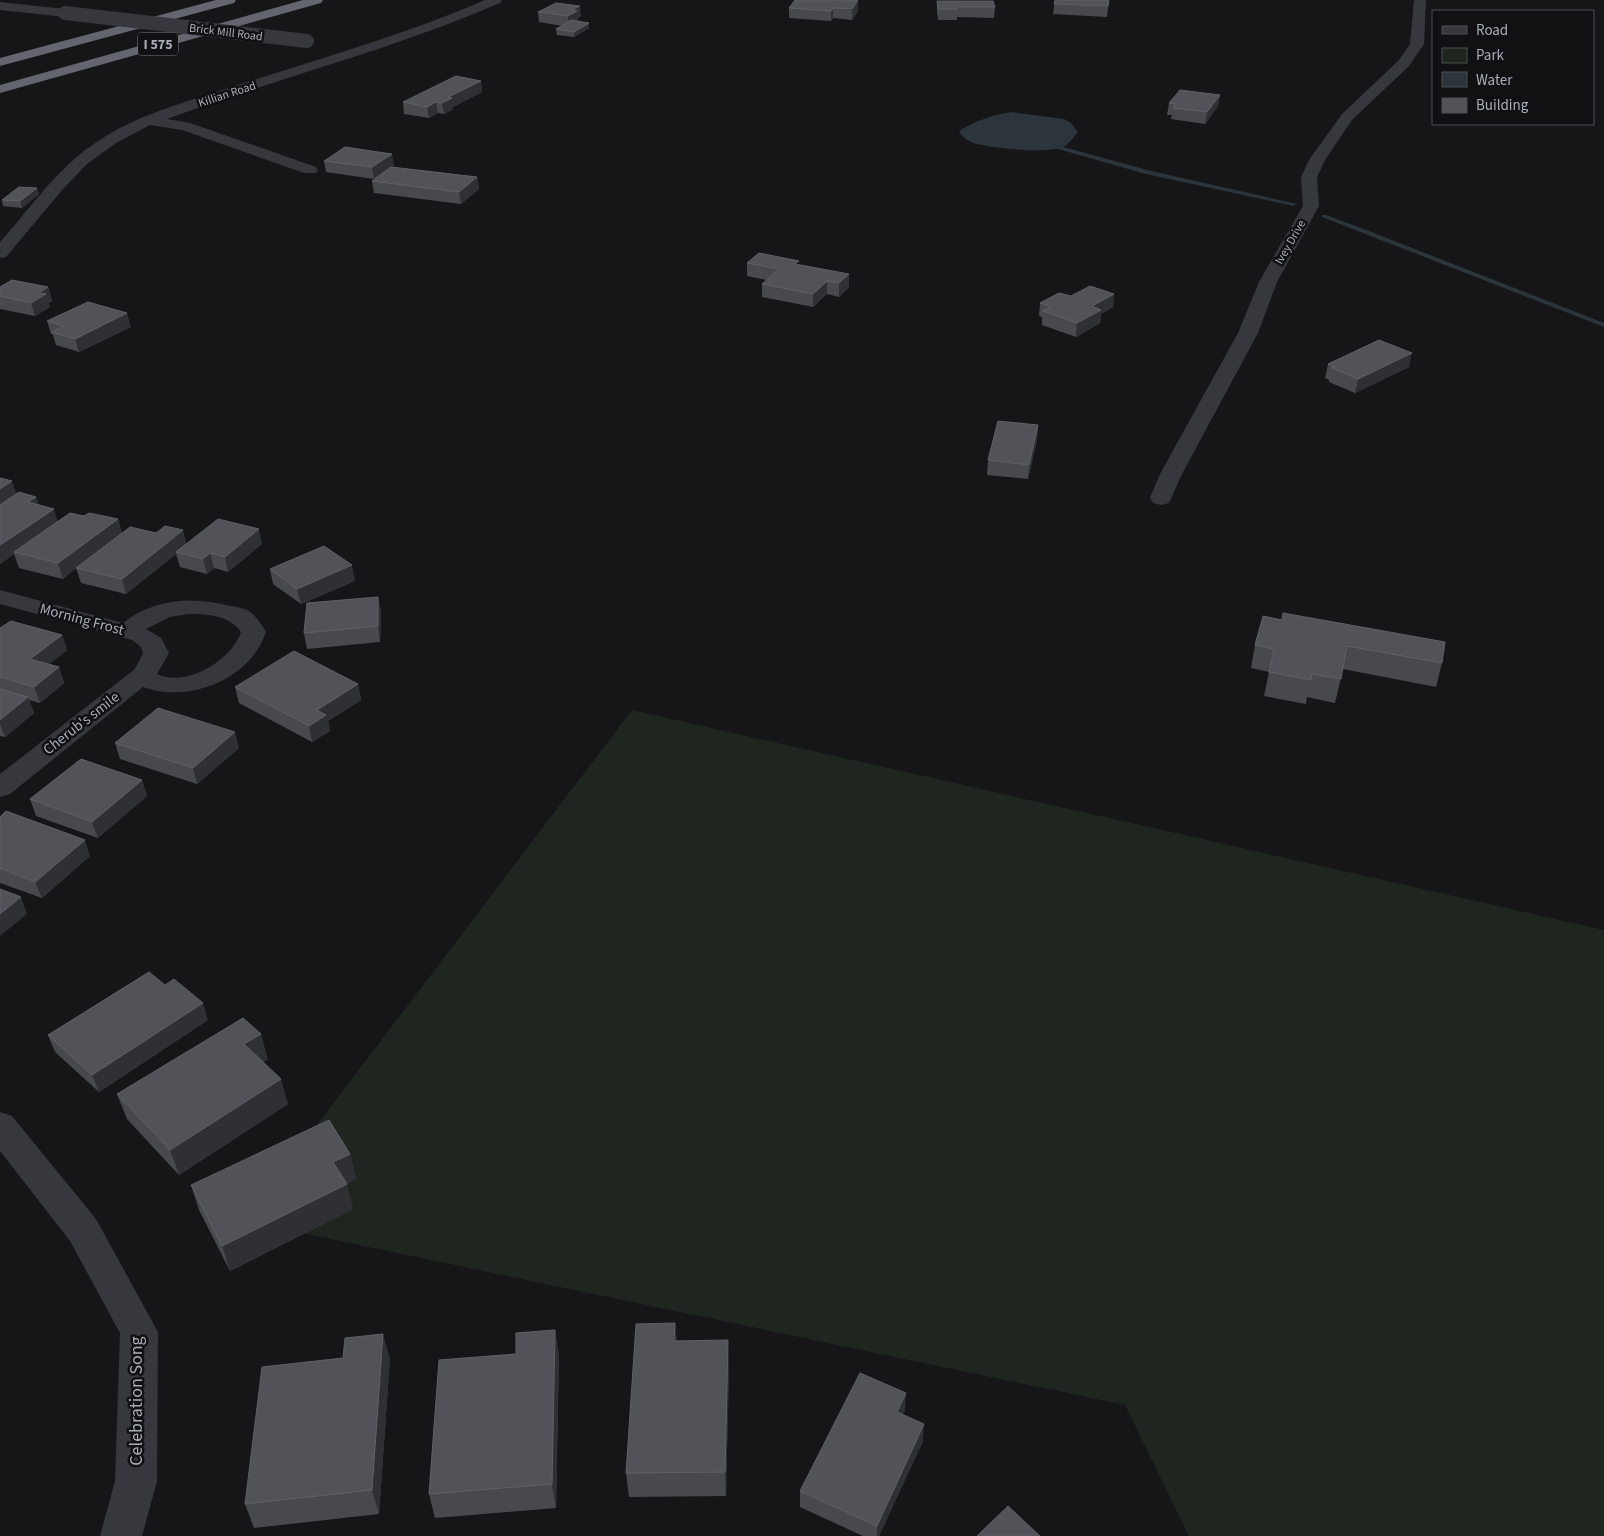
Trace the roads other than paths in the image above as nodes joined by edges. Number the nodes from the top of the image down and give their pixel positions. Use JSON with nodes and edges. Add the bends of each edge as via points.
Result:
{"nodes":[{"id":1,"x":46,"y":0,"type":"edge"},
{"id":2,"x":230,"y":0,"type":"edge"},
{"id":3,"x":317,"y":0,"type":"edge"},
{"id":4,"x":496,"y":0,"type":"edge"},
{"id":5,"x":1420,"y":0,"type":"edge"},
{"id":6,"x":0,"y":6,"type":"edge"},
{"id":7,"x":26,"y":9,"type":"junction"},
{"id":8,"x":312,"y":42,"type":"dead end"},
{"id":9,"x":335,"y":45,"type":"dead end"},
{"id":10,"x":363,"y":49,"type":"junction"},
{"id":11,"x":0,"y":62,"type":"edge"},
{"id":12,"x":0,"y":89,"type":"edge"},
{"id":13,"x":150,"y":121,"type":"junction"},
{"id":14,"x":310,"y":170,"type":"dead end"},
{"id":15,"x":0,"y":253,"type":"edge"},
{"id":16,"x":1161,"y":498,"type":"dead end"},
{"id":17,"x":0,"y":597,"type":"edge"},
{"id":18,"x":128,"y":631,"type":"junction"},
{"id":19,"x":156,"y":653,"type":"joint"},
{"id":20,"x":141,"y":676,"type":"junction"},
{"id":21,"x":0,"y":788,"type":"edge"},
{"id":22,"x":0,"y":1126,"type":"edge"},
{"id":23,"x":121,"y":1536,"type":"edge"}],
"edges":[{"from":1,"to":7,"type":"street"},
{"from":2,"to":11,"type":"highway","number":"I 575"},
{"from":3,"to":12,"type":"highway","number":"I 575"},
{"from":4,"to":10,"type":"street","name":"Killian Road","via":[[441,23]]},
{"from":5,"to":16,"type":"street","name":"Ivey Drive","via":[[1417,44],[1404,63],[1347,117],[1317,160],[1309,178],[1311,206],[1268,282],[1248,332]]},
{"from":6,"to":7,"type":"street","name":"Brick Mill Road"},
{"from":7,"to":8,"type":"street","name":"Brick Mill Road","bridge":true},
{"from":9,"to":10,"type":"street"},
{"from":10,"to":13,"type":"street","name":"Killian Road"},
{"from":13,"to":14,"type":"street","via":[[185,126]]},
{"from":13,"to":15,"type":"street","name":"Killian Road","via":[[85,159]]},
{"from":17,"to":18,"type":"street","name":"Morning Frost"},
{"from":18,"to":19,"type":"street","name":"Morning Frost","via":[[152,643]]},
{"from":18,"to":20,"type":"street","via":[[153,615],[203,605],[241,617],[254,632],[247,649],[213,675],[184,685],[157,684]]},
{"from":19,"to":20,"type":"street","name":"Cherub's smile"},
{"from":20,"to":21,"type":"street","name":"Cherub's smile"},
{"from":22,"to":23,"type":"street","name":"Celebration Song","via":[[83,1230],[139,1332],[136,1481]]}]}
